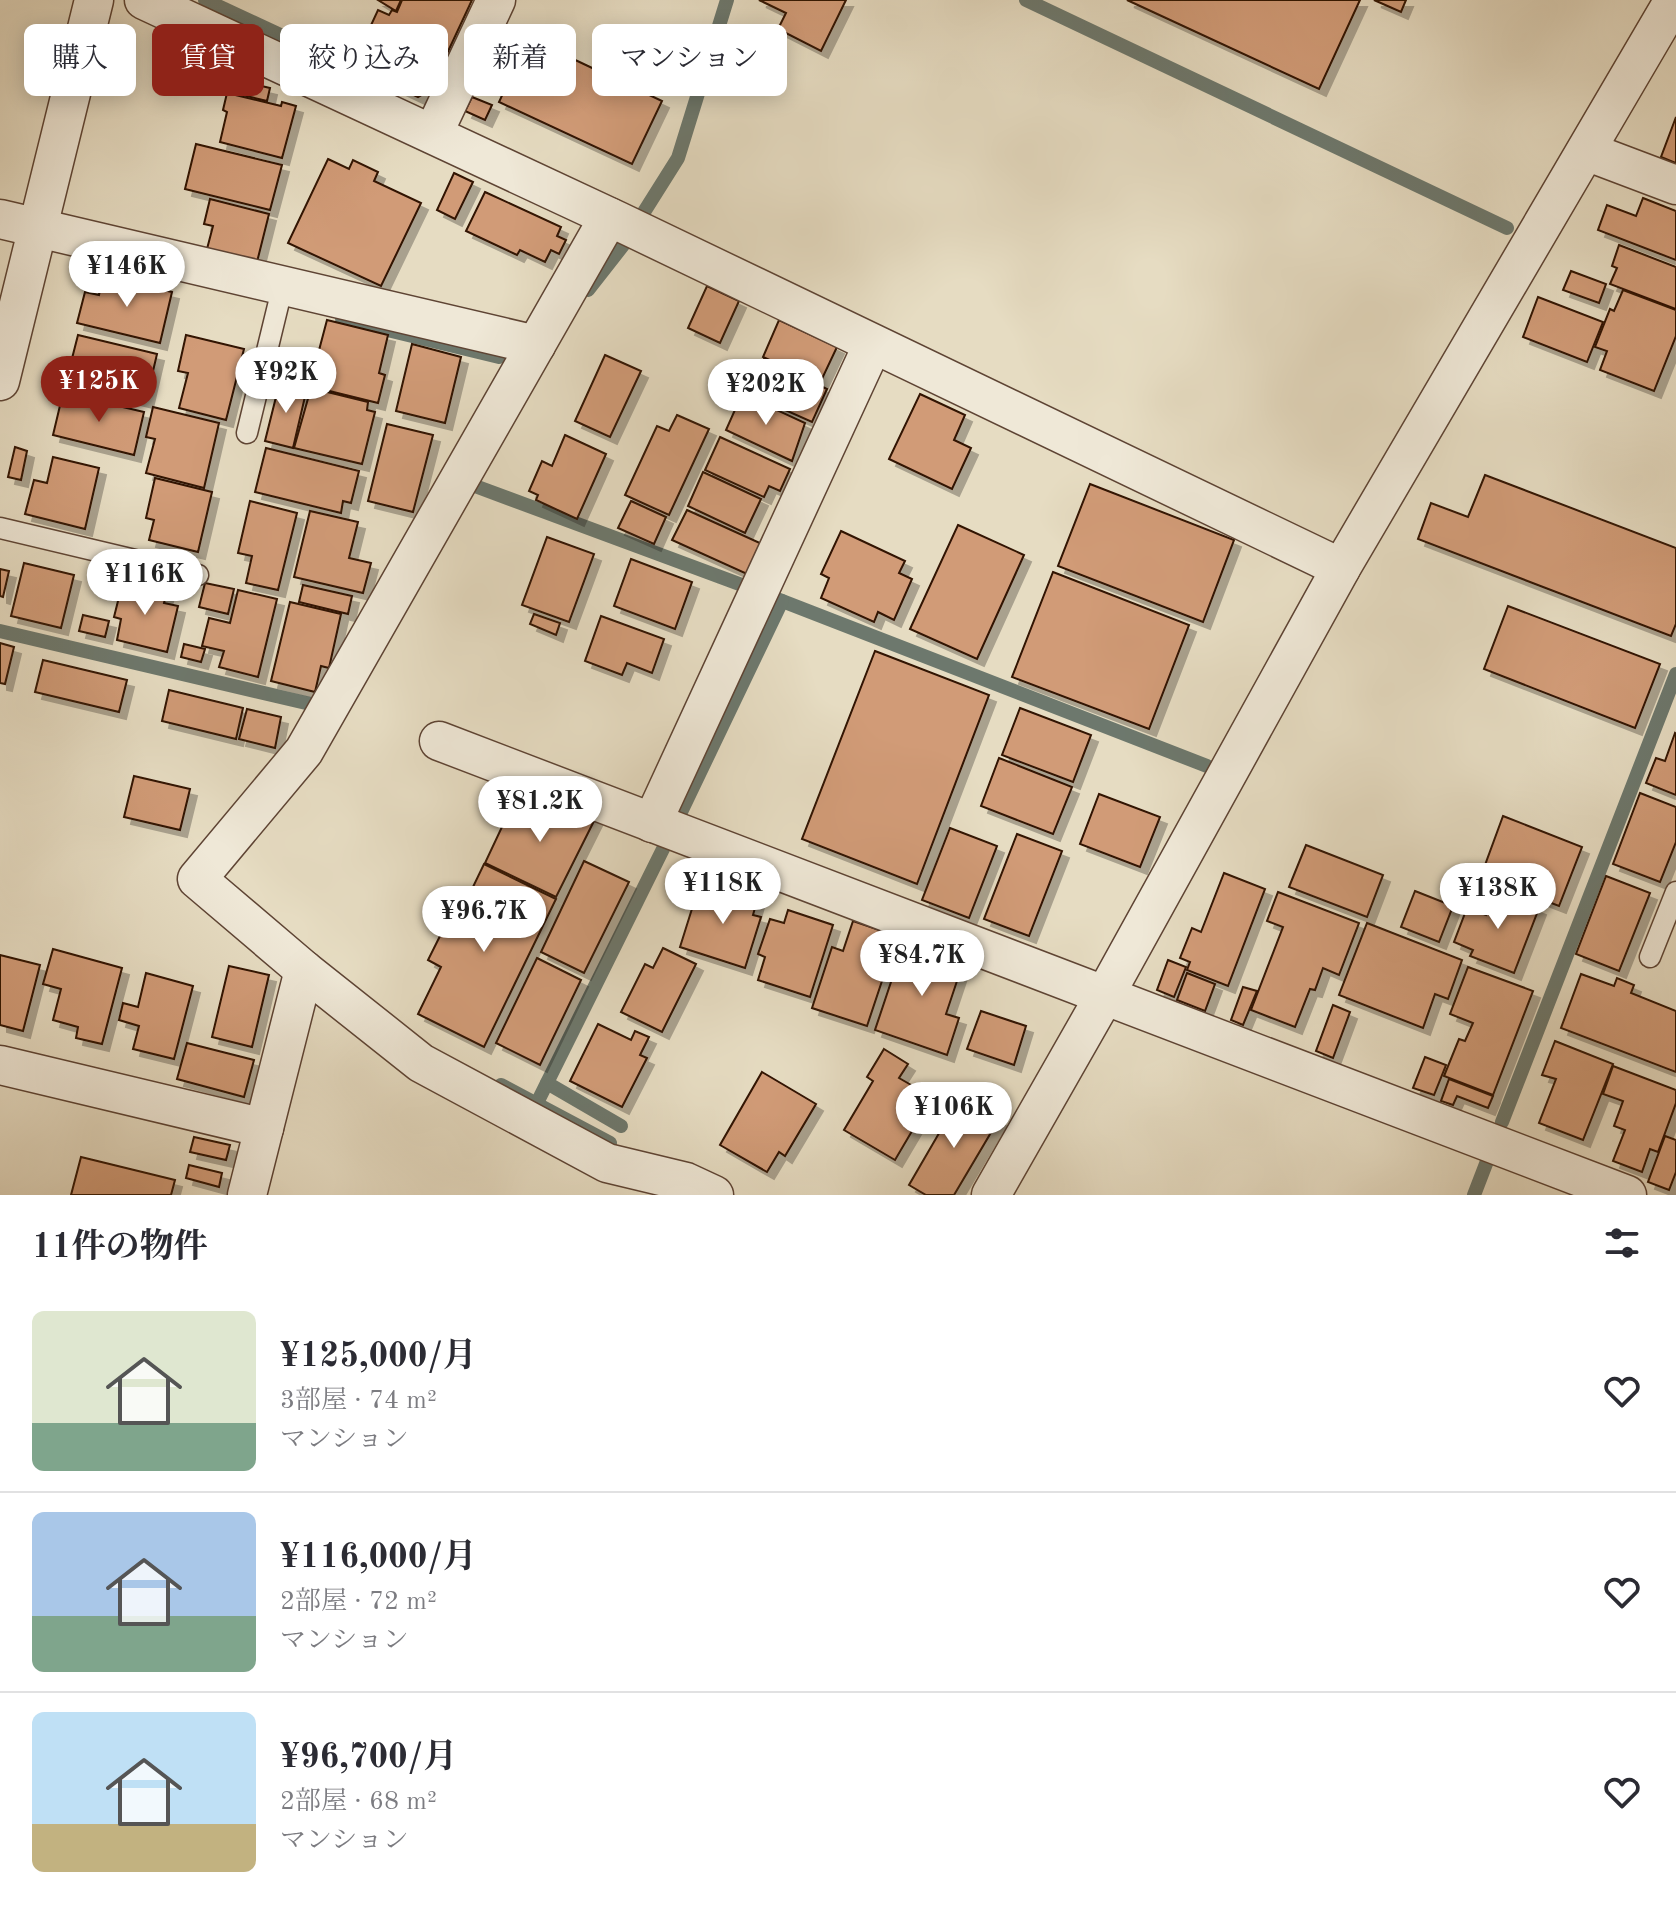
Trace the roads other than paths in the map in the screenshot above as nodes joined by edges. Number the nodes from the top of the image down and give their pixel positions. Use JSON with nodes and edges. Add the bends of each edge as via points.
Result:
{"nodes":[{"id":1,"x":94,"y":0,"type":"edge"},
{"id":2,"x":496,"y":0,"type":"edge"},
{"id":3,"x":1674,"y":0,"type":"edge"},
{"id":4,"x":150,"y":1,"type":"edge"},
{"id":5,"x":433,"y":134,"type":"junction"},
{"id":6,"x":1586,"y":151,"type":"junction"},
{"id":7,"x":1676,"y":185,"type":"edge"},
{"id":8,"x":609,"y":217,"type":"junction"},
{"id":9,"x":0,"y":219,"type":"edge"},
{"id":10,"x":38,"y":228,"type":"junction"},
{"id":11,"x":283,"y":285,"type":"junction"},
{"id":12,"x":873,"y":344,"type":"junction"},
{"id":13,"x":536,"y":345,"type":"junction"},
{"id":14,"x":0,"y":381,"type":"edge"},
{"id":15,"x":247,"y":433,"type":"dead end"},
{"id":16,"x":0,"y":528,"type":"edge"},
{"id":17,"x":1341,"y":568,"type":"junction"},
{"id":18,"x":198,"y":575,"type":"dead end"},
{"id":19,"x":439,"y":741,"type":"dead end"},
{"id":20,"x":652,"y":823,"type":"junction"},
{"id":21,"x":1676,"y":894,"type":"edge"},
{"id":22,"x":1650,"y":957,"type":"dead end"},
{"id":23,"x":304,"y":970,"type":"junction"},
{"id":24,"x":1105,"y":995,"type":"junction"},
{"id":25,"x":0,"y":1065,"type":"edge"},
{"id":26,"x":264,"y":1128,"type":"junction"},
{"id":27,"x":642,"y":1184,"type":"edge"},
{"id":28,"x":247,"y":1195,"type":"edge"},
{"id":29,"x":714,"y":1195,"type":"edge"},
{"id":30,"x":991,"y":1195,"type":"edge"},
{"id":31,"x":1627,"y":1195,"type":"edge"}],
"edges":[{"from":1,"to":10,"type":"street"},
{"from":2,"to":5,"type":"street"},
{"from":3,"to":6,"type":"street"},
{"from":4,"to":5,"type":"street"},
{"from":5,"to":8,"type":"street"},
{"from":6,"to":7,"type":"street"},
{"from":6,"to":17,"type":"street"},
{"from":8,"to":12,"type":"street"},
{"from":8,"to":13,"type":"street"},
{"from":9,"to":10,"type":"street"},
{"from":10,"to":11,"type":"street"},
{"from":10,"to":14,"type":"street"},
{"from":11,"to":13,"type":"street"},
{"from":11,"to":15,"type":"lane"},
{"from":12,"to":17,"type":"street"},
{"from":12,"to":20,"type":"street"},
{"from":13,"to":23,"type":"street","via":[[304,751],[197,879]]},
{"from":16,"to":18,"type":"lane"},
{"from":17,"to":24,"type":"street"},
{"from":19,"to":20,"type":"street"},
{"from":20,"to":24,"type":"street"},
{"from":21,"to":22,"type":"lane"},
{"from":23,"to":26,"type":"street"},
{"from":23,"to":27,"type":"street","via":[[421,1063]]},
{"from":24,"to":30,"type":"street"},
{"from":24,"to":31,"type":"street"},
{"from":25,"to":26,"type":"street"},
{"from":26,"to":28,"type":"street"},
{"from":27,"to":29,"type":"street","via":[[686,1182]]}]}
